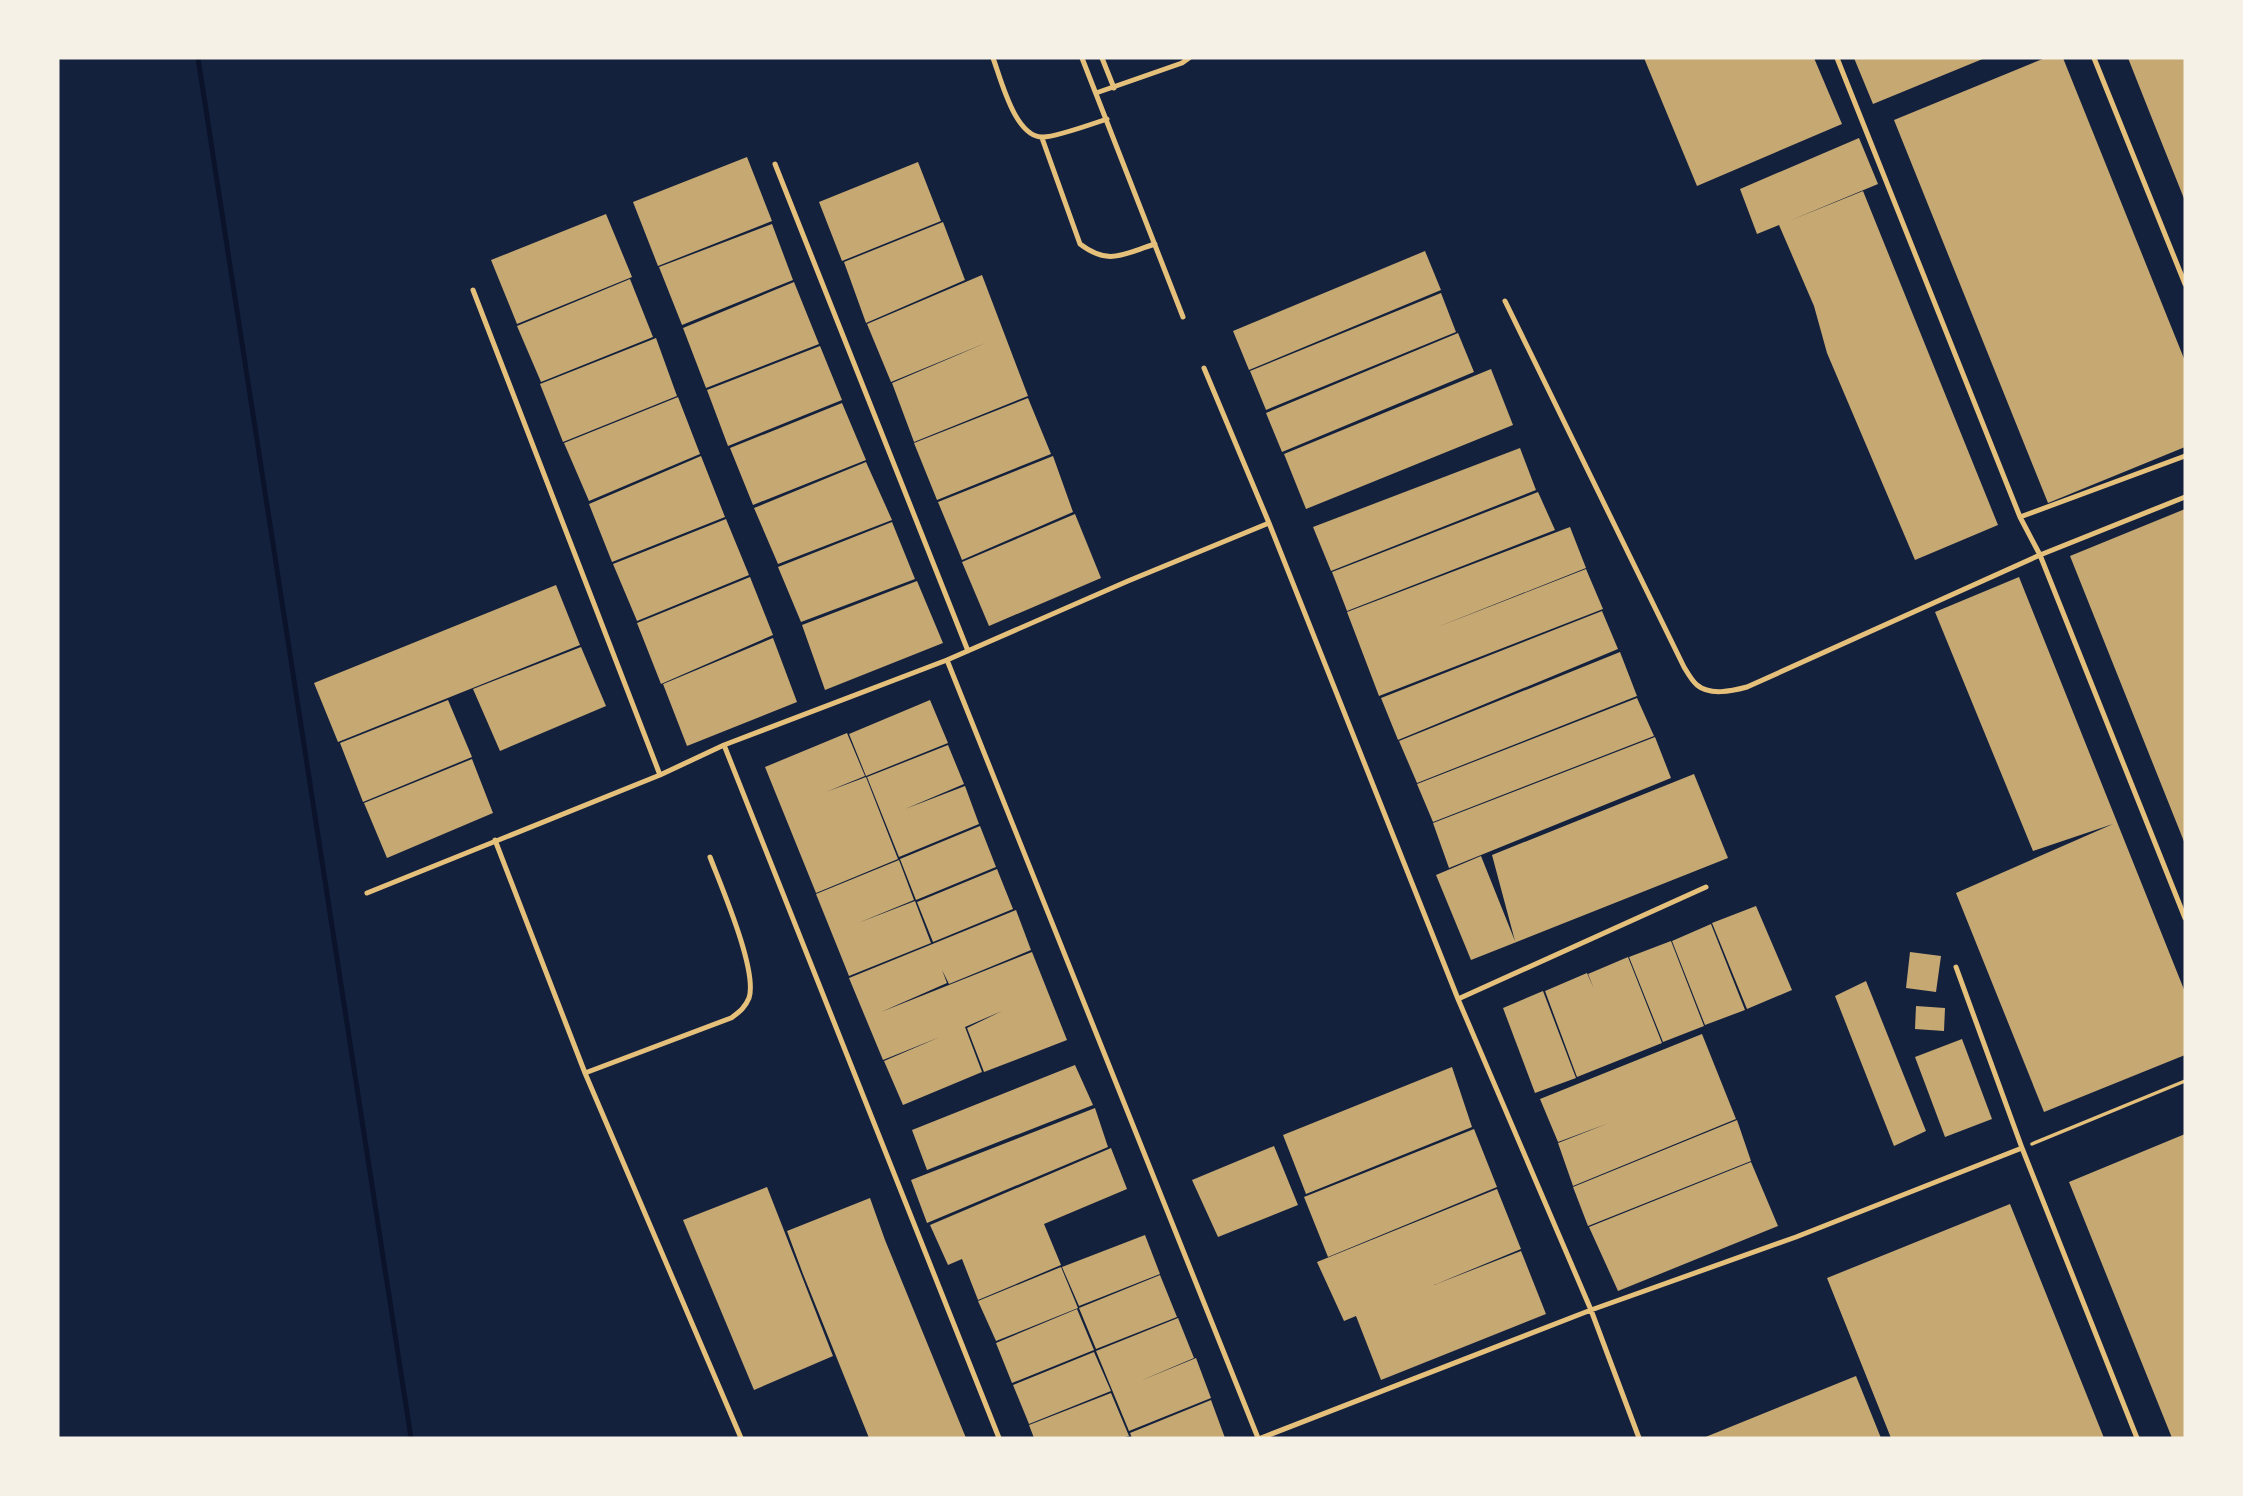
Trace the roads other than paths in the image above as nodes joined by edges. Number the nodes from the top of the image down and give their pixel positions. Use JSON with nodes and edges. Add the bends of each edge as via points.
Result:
{"nodes":[{"id":1,"x":993,"y":58,"type":"edge"},
{"id":2,"x":1082,"y":58,"type":"edge"},
{"id":3,"x":1102,"y":58,"type":"edge"},
{"id":4,"x":1189,"y":58,"type":"edge"},
{"id":5,"x":1837,"y":58,"type":"edge"},
{"id":6,"x":2094,"y":58,"type":"edge"},
{"id":7,"x":1114,"y":88,"type":"junction"},
{"id":8,"x":1096,"y":93,"type":"junction"},
{"id":9,"x":1107,"y":119,"type":"junction"},
{"id":10,"x":1042,"y":138,"type":"junction"},
{"id":11,"x":775,"y":164,"type":"dead end"},
{"id":12,"x":1155,"y":244,"type":"junction"},
{"id":13,"x":2185,"y":284,"type":"edge"},
{"id":14,"x":473,"y":290,"type":"dead end"},
{"id":15,"x":1505,"y":301,"type":"dead end"},
{"id":16,"x":1183,"y":317,"type":"dead end"},
{"id":17,"x":1204,"y":368,"type":"dead end"},
{"id":18,"x":2185,"y":456,"type":"edge"},
{"id":19,"x":2185,"y":498,"type":"edge"},
{"id":20,"x":2020,"y":517,"type":"junction"},
{"id":21,"x":1269,"y":523,"type":"junction"},
{"id":22,"x":2040,"y":555,"type":"junction"},
{"id":23,"x":968,"y":651,"type":"junction"},
{"id":24,"x":947,"y":660,"type":"junction"},
{"id":25,"x":724,"y":745,"type":"junction"},
{"id":26,"x":660,"y":775,"type":"junction"},
{"id":27,"x":495,"y":841,"type":"junction"},
{"id":28,"x":710,"y":857,"type":"dead end"},
{"id":29,"x":1706,"y":887,"type":"dead end"},
{"id":30,"x":367,"y":893,"type":"dead end"},
{"id":31,"x":2185,"y":918,"type":"edge"},
{"id":32,"x":1956,"y":967,"type":"dead end"},
{"id":33,"x":1458,"y":999,"type":"junction"},
{"id":34,"x":585,"y":1073,"type":"junction"},
{"id":35,"x":2022,"y":1148,"type":"junction"},
{"id":36,"x":1591,"y":1310,"type":"junction"},
{"id":37,"x":741,"y":1438,"type":"edge"},
{"id":38,"x":999,"y":1438,"type":"edge"},
{"id":39,"x":1259,"y":1438,"type":"edge"},
{"id":40,"x":1639,"y":1438,"type":"edge"},
{"id":41,"x":2137,"y":1438,"type":"edge"}],
"edges":[{"from":1,"to":10,"type":"lane","via":[[1018,122]]},
{"from":2,"to":8,"type":"lane"},
{"from":3,"to":7,"type":"lane"},
{"from":4,"to":7,"type":"lane"},
{"from":5,"to":20,"type":"lane"},
{"from":6,"to":13,"type":"lane"},
{"from":7,"to":8,"type":"lane"},
{"from":8,"to":9,"type":"lane"},
{"from":9,"to":10,"type":"lane"},
{"from":9,"to":12,"type":"lane"},
{"from":10,"to":12,"type":"lane","via":[[1080,244],[1093,254],[1111,258]]},
{"from":11,"to":23,"type":"lane"},
{"from":12,"to":16,"type":"lane"},
{"from":14,"to":26,"type":"lane"},
{"from":15,"to":22,"type":"lane","via":[[1697,686],[1728,692],[1746,687]]},
{"from":17,"to":21,"type":"lane"},
{"from":18,"to":20,"type":"lane"},
{"from":19,"to":22,"type":"lane"},
{"from":20,"to":22,"type":"lane"},
{"from":21,"to":23,"type":"lane"},
{"from":21,"to":33,"type":"lane"},
{"from":22,"to":31,"type":"lane"},
{"from":23,"to":24,"type":"lane"},
{"from":24,"to":25,"type":"lane"},
{"from":24,"to":39,"type":"lane"},
{"from":25,"to":26,"type":"lane"},
{"from":25,"to":38,"type":"lane"},
{"from":26,"to":27,"type":"lane"},
{"from":27,"to":30,"type":"lane"},
{"from":27,"to":34,"type":"lane"},
{"from":28,"to":34,"type":"lane","via":[[750,978],[750,997],[731,1018]]},
{"from":29,"to":33,"type":"lane"},
{"from":32,"to":35,"type":"lane"},
{"from":33,"to":36,"type":"lane"},
{"from":34,"to":37,"type":"lane"},
{"from":35,"to":36,"type":"lane","via":[[1796,1237]]},
{"from":35,"to":41,"type":"lane"},
{"from":36,"to":39,"type":"lane"},
{"from":36,"to":40,"type":"lane"}]}
